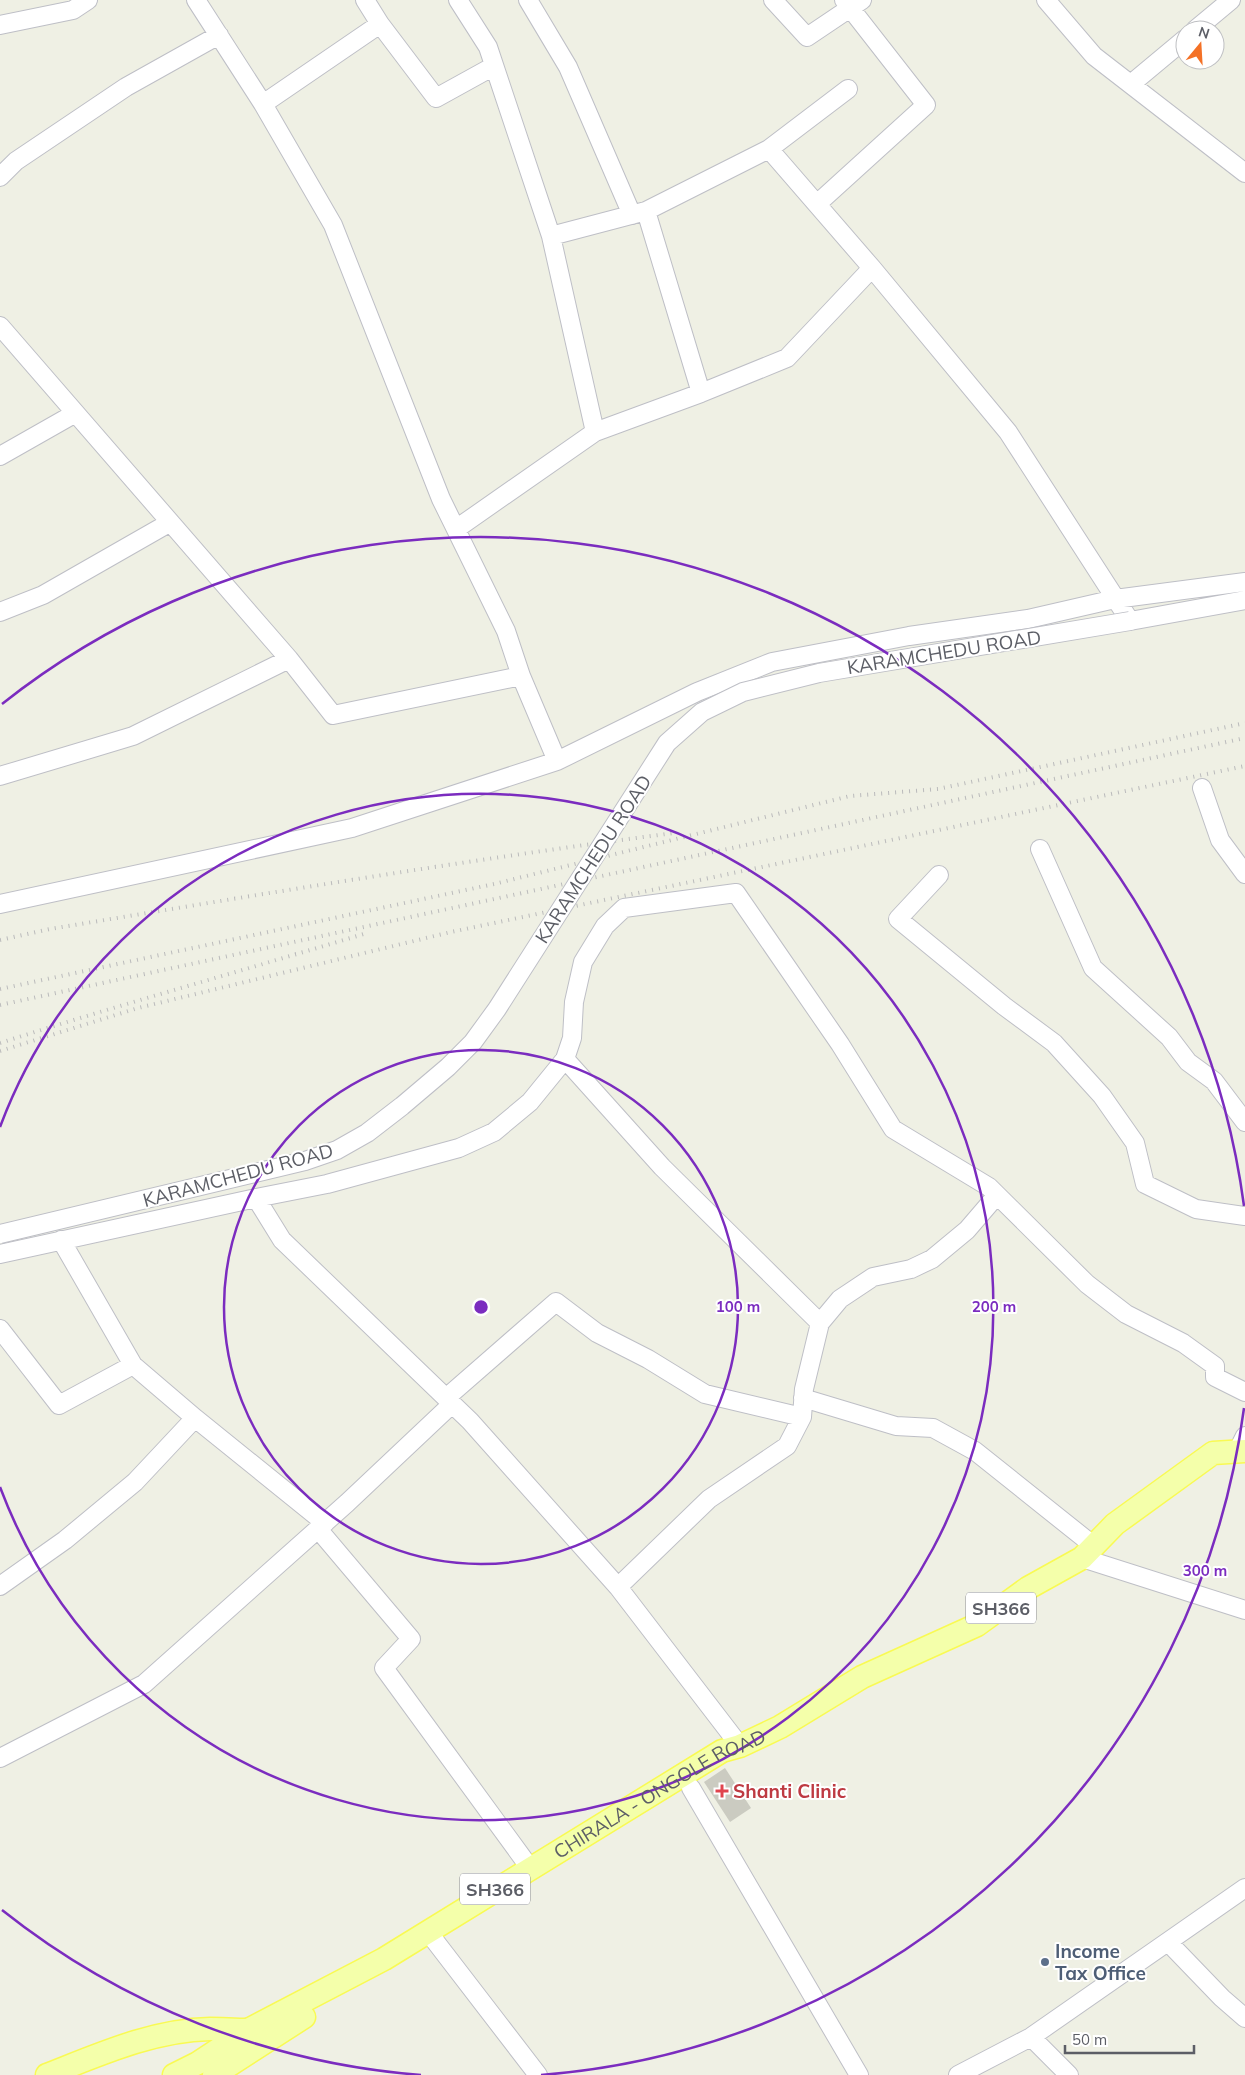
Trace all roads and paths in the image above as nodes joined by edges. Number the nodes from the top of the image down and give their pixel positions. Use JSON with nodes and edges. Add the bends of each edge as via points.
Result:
{"nodes":[{"id":1,"x":88,"y":0,"type":"edge"},
{"id":2,"x":365,"y":0,"type":"edge"},
{"id":3,"x":458,"y":0,"type":"edge"},
{"id":4,"x":528,"y":0,"type":"edge"},
{"id":5,"x":773,"y":0,"type":"edge"},
{"id":6,"x":1046,"y":0,"type":"edge"},
{"id":7,"x":1231,"y":0,"type":"edge"},
{"id":8,"x":200,"y":1,"type":"edge"},
{"id":9,"x":852,"y":3,"type":"edge"},
{"id":10,"x":1208,"y":20,"type":"edge"},
{"id":11,"x":380,"y":24,"type":"junction"},
{"id":12,"x":0,"y":25,"type":"edge"},
{"id":13,"x":219,"y":35,"type":"junction"},
{"id":14,"x":1175,"y":47,"type":"edge"},
{"id":15,"x":494,"y":66,"type":"junction"},
{"id":16,"x":1131,"y":84,"type":"junction"},
{"id":17,"x":848,"y":90,"type":"dead end"},
{"id":18,"x":263,"y":104,"type":"junction"},
{"id":19,"x":769,"y":149,"type":"junction"},
{"id":20,"x":1245,"y":173,"type":"edge"},
{"id":21,"x":0,"y":177,"type":"edge"},
{"id":22,"x":817,"y":204,"type":"junction"},
{"id":23,"x":639,"y":213,"type":"junction"},
{"id":24,"x":551,"y":236,"type":"junction"},
{"id":25,"x":872,"y":268,"type":"junction"},
{"id":26,"x":0,"y":326,"type":"edge"},
{"id":27,"x":701,"y":393,"type":"junction"},
{"id":28,"x":74,"y":414,"type":"junction"},
{"id":29,"x":594,"y":432,"type":"junction"},
{"id":30,"x":0,"y":456,"type":"edge"},
{"id":31,"x":169,"y":523,"type":"junction"},
{"id":32,"x":456,"y":529,"type":"junction"},
{"id":33,"x":1245,"y":582,"type":"edge"},
{"id":34,"x":1115,"y":599,"type":"junction"},
{"id":35,"x":1245,"y":600,"type":"edge"},
{"id":36,"x":0,"y":612,"type":"edge"},
{"id":37,"x":1130,"y":621,"type":"junction"},
{"id":38,"x":289,"y":659,"type":"junction"},
{"id":39,"x":521,"y":676,"type":"junction"},
{"id":40,"x":557,"y":761,"type":"junction"},
{"id":41,"x":0,"y":776,"type":"edge"},
{"id":42,"x":1202,"y":788,"type":"dead end"},
{"id":43,"x":1040,"y":849,"type":"dead end"},
{"id":44,"x":1245,"y":874,"type":"edge"},
{"id":45,"x":939,"y":875,"type":"dead end"},
{"id":46,"x":0,"y":904,"type":"edge"},
{"id":47,"x":565,"y":1059,"type":"junction"},
{"id":48,"x":1245,"y":1122,"type":"edge"},
{"id":49,"x":997,"y":1195,"type":"junction"},
{"id":50,"x":256,"y":1198,"type":"junction"},
{"id":51,"x":1245,"y":1216,"type":"edge"},
{"id":52,"x":0,"y":1234,"type":"edge"},
{"id":53,"x":61,"y":1240,"type":"junction"},
{"id":54,"x":0,"y":1254,"type":"edge"},
{"id":55,"x":820,"y":1323,"type":"junction"},
{"id":56,"x":0,"y":1329,"type":"edge"},
{"id":57,"x":133,"y":1365,"type":"junction"},
{"id":58,"x":1245,"y":1392,"type":"edge"},
{"id":59,"x":803,"y":1398,"type":"junction"},
{"id":60,"x":449,"y":1401,"type":"junction"},
{"id":61,"x":802,"y":1417,"type":"junction"},
{"id":62,"x":195,"y":1418,"type":"junction"},
{"id":63,"x":1243,"y":1446,"type":"edge"},
{"id":64,"x":321,"y":1526,"type":"junction"},
{"id":65,"x":1088,"y":1552,"type":"junction"},
{"id":66,"x":0,"y":1586,"type":"edge"},
{"id":67,"x":618,"y":1586,"type":"junction"},
{"id":68,"x":1245,"y":1610,"type":"edge"},
{"id":69,"x":740,"y":1746,"type":"junction"},
{"id":70,"x":0,"y":1758,"type":"edge"},
{"id":71,"x":690,"y":1788,"type":"junction"},
{"id":72,"x":530,"y":1868,"type":"junction"},
{"id":73,"x":1245,"y":1888,"type":"edge"},
{"id":74,"x":435,"y":1941,"type":"junction"},
{"id":75,"x":1168,"y":1942,"type":"junction"},
{"id":76,"x":1245,"y":2018,"type":"edge"},
{"id":77,"x":248,"y":2030,"type":"junction"},
{"id":78,"x":1031,"y":2037,"type":"junction"},
{"id":79,"x":47,"y":2075,"type":"edge"},
{"id":80,"x":174,"y":2075,"type":"edge"},
{"id":81,"x":214,"y":2075,"type":"edge"},
{"id":82,"x":538,"y":2075,"type":"edge"},
{"id":83,"x":859,"y":2075,"type":"edge"},
{"id":84,"x":958,"y":2075,"type":"edge"},
{"id":85,"x":1069,"y":2075,"type":"edge"}],
"edges":[{"from":1,"to":12,"type":"street","via":[[74,10]]},
{"from":2,"to":11,"type":"street"},
{"from":3,"to":15,"type":"street","via":[[488,47]]},
{"from":4,"to":23,"type":"street","via":[[568,67]]},
{"from":5,"to":9,"type":"street","via":[[806,37]]},
{"from":6,"to":16,"type":"street","via":[[1094,56]]},
{"from":7,"to":10,"type":"street"},
{"from":8,"to":13,"type":"street"},
{"from":9,"to":22,"type":"street","via":[[926,106]]},
{"from":11,"to":15,"type":"street","via":[[436,98]]},
{"from":11,"to":18,"type":"street"},
{"from":13,"to":18,"type":"street"},
{"from":13,"to":21,"type":"street","via":[[126,88],[16,161]]},
{"from":14,"to":16,"type":"street"},
{"from":15,"to":24,"type":"street"},
{"from":16,"to":20,"type":"street"},
{"from":17,"to":19,"type":"street"},
{"from":18,"to":32,"type":"street","via":[[333,225],[441,499]]},
{"from":19,"to":22,"type":"street"},
{"from":19,"to":23,"type":"street"},
{"from":22,"to":25,"type":"street"},
{"from":23,"to":24,"type":"street"},
{"from":23,"to":27,"type":"street"},
{"from":24,"to":29,"type":"street"},
{"from":25,"to":27,"type":"street","via":[[787,358]]},
{"from":25,"to":34,"type":"street","via":[[1008,432]]},
{"from":26,"to":28,"type":"street"},
{"from":27,"to":29,"type":"street"},
{"from":28,"to":30,"type":"street"},
{"from":28,"to":31,"type":"street"},
{"from":29,"to":32,"type":"street"},
{"from":31,"to":36,"type":"street","via":[[43,594]]},
{"from":31,"to":38,"type":"street"},
{"from":32,"to":39,"type":"street","via":[[506,631]]},
{"from":33,"to":34,"type":"street"},
{"from":34,"to":37,"type":"street"},
{"from":34,"to":40,"type":"street","via":[[1028,619],[909,636],[772,662],[697,692]]},
{"from":35,"to":37,"type":"street","name":"KARAMCHEDU ROAD"},
{"from":37,"to":52,"type":"street","name":"KARAMCHEDU ROAD","bridge":true,"via":[[819,673],[743,692],[702,712],[667,743],[473,1042],[448,1067],[367,1133],[337,1150],[305,1161]]},
{"from":38,"to":39,"type":"street","via":[[333,715]]},
{"from":38,"to":41,"type":"street","via":[[133,736]]},
{"from":39,"to":40,"type":"street"},
{"from":40,"to":46,"type":"street","via":[[352,828]]},
{"from":42,"to":44,"type":"street","via":[[1220,840]]},
{"from":43,"to":48,"type":"street","via":[[1093,968],[1169,1037],[1188,1062],[1214,1081]]},
{"from":45,"to":51,"type":"street","via":[[898,919],[1054,1043],[1102,1096],[1135,1143],[1145,1184],[1196,1209]]},
{"from":47,"to":49,"type":"street","via":[[572,1038],[574,1002],[583,962],[605,926],[624,908],[736,894],[840,1044],[893,1129]]},
{"from":47,"to":50,"type":"street","via":[[530,1102],[494,1132],[450,1150],[328,1184]]},
{"from":47,"to":55,"type":"street","via":[[662,1167]]},
{"from":49,"to":55,"type":"street","via":[[967,1230],[932,1259],[911,1269],[873,1277],[840,1299]]},
{"from":49,"to":58,"type":"street","via":[[1087,1284],[1126,1314],[1183,1343],[1215,1366],[1216,1377]]},
{"from":50,"to":53,"type":"street"},
{"from":50,"to":60,"type":"street","via":[[282,1240]]},
{"from":53,"to":54,"type":"street"},
{"from":53,"to":57,"type":"street"},
{"from":55,"to":59,"type":"street"},
{"from":56,"to":57,"type":"street","via":[[59,1405]]},
{"from":57,"to":62,"type":"street"},
{"from":59,"to":61,"type":"street"},
{"from":59,"to":65,"type":"street","via":[[896,1426],[933,1428],[976,1451]]},
{"from":60,"to":61,"type":"street","via":[[556,1302],[598,1333],[705,1394]]},
{"from":60,"to":64,"type":"street"},
{"from":60,"to":67,"type":"street"},
{"from":61,"to":67,"type":"street","via":[[787,1446],[709,1500]]},
{"from":62,"to":64,"type":"street"},
{"from":62,"to":66,"type":"street","via":[[135,1482],[65,1540]]},
{"from":63,"to":65,"type":"main road","name":"CHIRALA - ONGOLE ROAD","number":"SH366","via":[[1213,1453],[1115,1524]]},
{"from":64,"to":70,"type":"street","via":[[144,1684]]},
{"from":64,"to":72,"type":"street","via":[[411,1639],[384,1668]]},
{"from":65,"to":68,"type":"street"},
{"from":65,"to":69,"type":"main road","name":"CHIRALA - ONGOLE ROAD","number":"SH366","via":[[1028,1588],[977,1625],[862,1677]]},
{"from":67,"to":69,"type":"street"},
{"from":69,"to":71,"type":"main road","number":"SH366","via":[[730,1764]]},
{"from":69,"to":72,"type":"main road","name":"CHIRALA - ONGOLE ROAD","number":"SH366","via":[[722,1752]]},
{"from":71,"to":74,"type":"main road","number":"SH366"},
{"from":71,"to":83,"type":"street"},
{"from":72,"to":77,"type":"main road","name":"CHIRALA - ONGOLE ROAD","number":"SH366","via":[[384,1959]]},
{"from":73,"to":75,"type":"street"},
{"from":74,"to":81,"type":"main road","number":"SH366","via":[[299,2020]]},
{"from":74,"to":82,"type":"street"},
{"from":75,"to":76,"type":"street"},
{"from":75,"to":78,"type":"street"},
{"from":77,"to":79,"type":"main road","name":"CHIRALA - ONGOLE ROAD","number":"SH366","via":[[208,2029],[157,2037],[113,2049]]},
{"from":77,"to":80,"type":"main road"},
{"from":78,"to":84,"type":"street"},
{"from":78,"to":85,"type":"street"}]}
